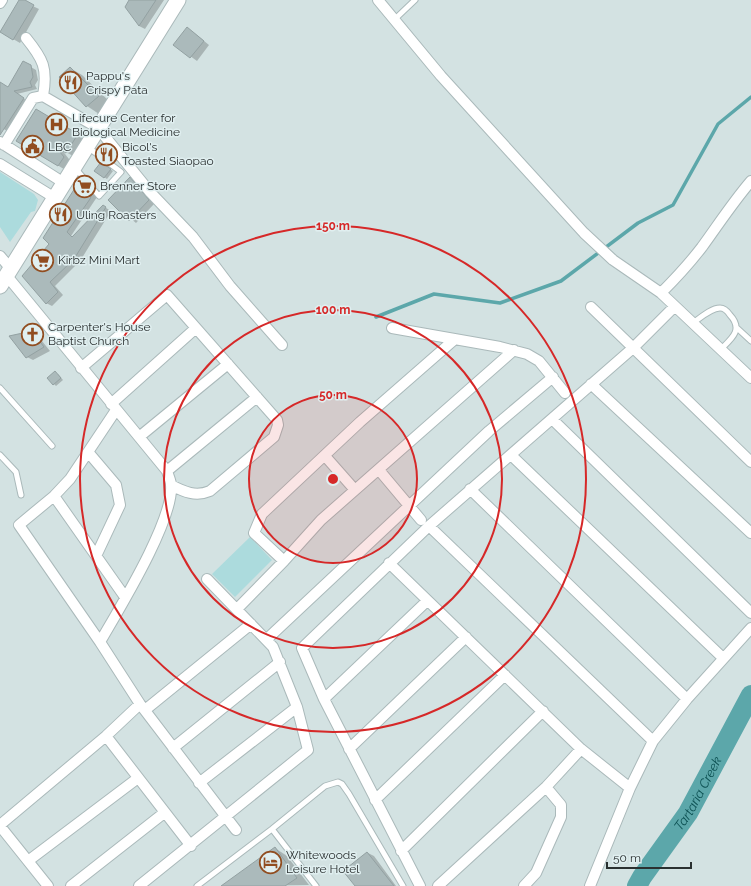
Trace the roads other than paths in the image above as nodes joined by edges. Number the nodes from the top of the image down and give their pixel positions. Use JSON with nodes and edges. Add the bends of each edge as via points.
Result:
{"nodes":[{"id":1,"x":2,"y":0,"type":"edge"},
{"id":2,"x":178,"y":0,"type":"edge"},
{"id":3,"x":378,"y":0,"type":"edge"},
{"id":4,"x":415,"y":0,"type":"edge"},
{"id":5,"x":0,"y":3,"type":"edge"},
{"id":6,"x":395,"y":19,"type":"junction"},
{"id":7,"x":26,"y":38,"type":"dead end"},
{"id":8,"x":43,"y":96,"type":"junction"},
{"id":9,"x":98,"y":128,"type":"junction"},
{"id":10,"x":2,"y":144,"type":"edge"},
{"id":11,"x":87,"y":146,"type":"junction"},
{"id":12,"x":0,"y":164,"type":"edge"},
{"id":13,"x":74,"y":166,"type":"junction"},
{"id":14,"x":751,"y":181,"type":"edge"},
{"id":15,"x":64,"y":183,"type":"junction"},
{"id":16,"x":55,"y":198,"type":"junction"},
{"id":17,"x":0,"y":256,"type":"edge"},
{"id":18,"x":6,"y":277,"type":"edge"},
{"id":19,"x":661,"y":293,"type":"junction"},
{"id":20,"x":591,"y":307,"type":"dead end"},
{"id":21,"x":674,"y":307,"type":"junction"},
{"id":22,"x":692,"y":324,"type":"junction"},
{"id":23,"x":196,"y":328,"type":"junction"},
{"id":24,"x":392,"y":328,"type":"dead end"},
{"id":25,"x":737,"y":328,"type":"junction"},
{"id":26,"x":455,"y":339,"type":"junction"},
{"id":27,"x":751,"y":341,"type":"edge"},
{"id":28,"x":282,"y":345,"type":"dead end"},
{"id":29,"x":633,"y":348,"type":"junction"},
{"id":30,"x":514,"y":350,"type":"junction"},
{"id":31,"x":720,"y":350,"type":"junction"},
{"id":32,"x":228,"y":364,"type":"junction"},
{"id":33,"x":81,"y":368,"type":"junction"},
{"id":34,"x":553,"y":377,"type":"junction"},
{"id":35,"x":751,"y":378,"type":"edge"},
{"id":36,"x":591,"y":384,"type":"junction"},
{"id":37,"x":0,"y":388,"type":"edge"},
{"id":38,"x":565,"y":393,"type":"dead end"},
{"id":39,"x":257,"y":397,"type":"junction"},
{"id":40,"x":114,"y":407,"type":"junction"},
{"id":41,"x":552,"y":419,"type":"junction"},
{"id":42,"x":139,"y":437,"type":"junction"},
{"id":43,"x":52,"y":446,"type":"dead end"},
{"id":44,"x":88,"y":452,"type":"junction"},
{"id":45,"x":0,"y":455,"type":"edge"},
{"id":46,"x":511,"y":455,"type":"junction"},
{"id":47,"x":325,"y":456,"type":"junction"},
{"id":48,"x":751,"y":462,"type":"edge"},
{"id":49,"x":379,"y":470,"type":"junction"},
{"id":50,"x":166,"y":471,"type":"junction"},
{"id":51,"x":171,"y":485,"type":"junction"},
{"id":52,"x":470,"y":489,"type":"junction"},
{"id":53,"x":355,"y":490,"type":"junction"},
{"id":54,"x":21,"y":495,"type":"dead end"},
{"id":55,"x":54,"y":496,"type":"junction"},
{"id":56,"x":409,"y":505,"type":"junction"},
{"id":57,"x":425,"y":523,"type":"junction"},
{"id":58,"x":751,"y":533,"type":"edge"},
{"id":59,"x":96,"y":556,"type":"junction"},
{"id":60,"x":284,"y":561,"type":"junction"},
{"id":61,"x":389,"y":563,"type":"junction"},
{"id":62,"x":207,"y":580,"type":"dead end"},
{"id":63,"x":125,"y":597,"type":"junction"},
{"id":64,"x":427,"y":601,"type":"junction"},
{"id":65,"x":237,"y":608,"type":"junction"},
{"id":66,"x":751,"y":612,"type":"edge"},
{"id":67,"x":251,"y":624,"type":"junction"},
{"id":68,"x":751,"y":628,"type":"edge"},
{"id":69,"x":466,"y":638,"type":"junction"},
{"id":70,"x":266,"y":639,"type":"junction"},
{"id":71,"x":100,"y":642,"type":"junction"},
{"id":72,"x":723,"y":658,"type":"junction"},
{"id":73,"x":280,"y":662,"type":"junction"},
{"id":74,"x":505,"y":675,"type":"junction"},
{"id":75,"x":324,"y":699,"type":"junction"},
{"id":76,"x":687,"y":699,"type":"junction"},
{"id":77,"x":143,"y":707,"type":"junction"},
{"id":78,"x":297,"y":707,"type":"junction"},
{"id":79,"x":543,"y":711,"type":"junction"},
{"id":80,"x":106,"y":736,"type":"junction"},
{"id":81,"x":653,"y":741,"type":"junction"},
{"id":82,"x":173,"y":748,"type":"junction"},
{"id":83,"x":349,"y":749,"type":"junction"},
{"id":84,"x":582,"y":749,"type":"junction"},
{"id":85,"x":138,"y":778,"type":"junction"},
{"id":86,"x":199,"y":783,"type":"junction"},
{"id":87,"x":546,"y":787,"type":"junction"},
{"id":88,"x":630,"y":788,"type":"junction"},
{"id":89,"x":375,"y":800,"type":"junction"},
{"id":90,"x":164,"y":813,"type":"junction"},
{"id":91,"x":226,"y":817,"type":"junction"},
{"id":92,"x":0,"y":826,"type":"edge"},
{"id":93,"x":272,"y":829,"type":"junction"},
{"id":94,"x":236,"y":830,"type":"dead end"},
{"id":95,"x":191,"y":846,"type":"junction"},
{"id":96,"x":401,"y":851,"type":"junction"},
{"id":97,"x":28,"y":861,"type":"junction"},
{"id":98,"x":48,"y":886,"type":"edge"},
{"id":99,"x":71,"y":886,"type":"edge"},
{"id":100,"x":139,"y":886,"type":"edge"},
{"id":101,"x":197,"y":886,"type":"edge"},
{"id":102,"x":316,"y":886,"type":"edge"},
{"id":103,"x":403,"y":886,"type":"edge"},
{"id":104,"x":420,"y":886,"type":"edge"},
{"id":105,"x":438,"y":886,"type":"edge"},
{"id":106,"x":524,"y":886,"type":"edge"},
{"id":107,"x":590,"y":886,"type":"edge"}],
"edges":[{"from":1,"to":5,"type":"street"},
{"from":2,"to":9,"type":"main road"},
{"from":3,"to":6,"type":"street"},
{"from":4,"to":6,"type":"lane"},
{"from":6,"to":19,"type":"street","via":[[441,76],[584,233],[613,260]]},
{"from":7,"to":8,"type":"street","via":[[43,60],[46,78]]},
{"from":8,"to":9,"type":"street"},
{"from":8,"to":10,"type":"street","via":[[33,98]]},
{"from":9,"to":11,"type":"main road"},
{"from":9,"to":28,"type":"street"},
{"from":10,"to":15,"type":"street"},
{"from":11,"to":13,"type":"main road"},
{"from":11,"to":13,"type":"lane","via":[[121,172],[99,196]]},
{"from":12,"to":16,"type":"street"},
{"from":13,"to":15,"type":"main road"},
{"from":14,"to":19,"type":"street","via":[[736,197],[701,248]]},
{"from":15,"to":16,"type":"main road"},
{"from":16,"to":18,"type":"main road"},
{"from":17,"to":18,"type":"street"},
{"from":18,"to":33,"type":"street"},
{"from":19,"to":21,"type":"street"},
{"from":20,"to":29,"type":"street"},
{"from":21,"to":22,"type":"street"},
{"from":21,"to":29,"type":"street"},
{"from":22,"to":25,"type":"lane","via":[[714,309],[720,308],[727,310],[736,321]]},
{"from":22,"to":31,"type":"street"},
{"from":23,"to":32,"type":"street"},
{"from":23,"to":33,"type":"street","via":[[167,295]]},
{"from":23,"to":40,"type":"street"},
{"from":24,"to":26,"type":"street"},
{"from":25,"to":27,"type":"lane"},
{"from":25,"to":31,"type":"lane","via":[[735,334]]},
{"from":26,"to":30,"type":"street"},
{"from":26,"to":47,"type":"street"},
{"from":29,"to":36,"type":"street"},
{"from":29,"to":48,"type":"street"},
{"from":30,"to":34,"type":"street","via":[[534,357]]},
{"from":30,"to":49,"type":"street"},
{"from":31,"to":35,"type":"street"},
{"from":32,"to":39,"type":"street"},
{"from":32,"to":42,"type":"street"},
{"from":33,"to":40,"type":"street"},
{"from":34,"to":38,"type":"street"},
{"from":34,"to":56,"type":"street","via":[[489,431]]},
{"from":36,"to":41,"type":"street"},
{"from":36,"to":58,"type":"street"},
{"from":37,"to":43,"type":"lane"},
{"from":39,"to":50,"type":"street"},
{"from":39,"to":51,"type":"street","via":[[277,420],[274,437],[210,491],[202,494],[186,493]]},
{"from":40,"to":42,"type":"street"},
{"from":40,"to":44,"type":"street"},
{"from":41,"to":46,"type":"street"},
{"from":41,"to":66,"type":"street"},
{"from":42,"to":50,"type":"street"},
{"from":44,"to":55,"type":"street","via":[[70,479]]},
{"from":44,"to":59,"type":"street","via":[[116,485],[120,505]]},
{"from":45,"to":54,"type":"lane","via":[[16,472]]},
{"from":46,"to":52,"type":"street"},
{"from":46,"to":72,"type":"street"},
{"from":47,"to":53,"type":"street"},
{"from":47,"to":60,"type":"street","via":[[262,514],[254,533]]},
{"from":49,"to":53,"type":"street"},
{"from":49,"to":56,"type":"street"},
{"from":50,"to":51,"type":"street"},
{"from":51,"to":63,"type":"street","via":[[166,518]]},
{"from":52,"to":57,"type":"street"},
{"from":52,"to":76,"type":"street"},
{"from":53,"to":60,"type":"street","via":[[321,520]]},
{"from":55,"to":59,"type":"street"},
{"from":55,"to":71,"type":"street","via":[[18,525]]},
{"from":56,"to":57,"type":"street"},
{"from":56,"to":70,"type":"street"},
{"from":57,"to":61,"type":"street"},
{"from":57,"to":81,"type":"street"},
{"from":59,"to":63,"type":"street"},
{"from":60,"to":65,"type":"street"},
{"from":61,"to":64,"type":"street"},
{"from":61,"to":75,"type":"street","via":[[302,648]]},
{"from":62,"to":65,"type":"street"},
{"from":63,"to":71,"type":"street"},
{"from":64,"to":69,"type":"street"},
{"from":64,"to":75,"type":"street"},
{"from":65,"to":67,"type":"street"},
{"from":67,"to":70,"type":"street"},
{"from":67,"to":77,"type":"street"},
{"from":68,"to":72,"type":"street"},
{"from":69,"to":74,"type":"street"},
{"from":69,"to":83,"type":"street"},
{"from":70,"to":73,"type":"street"},
{"from":71,"to":77,"type":"street"},
{"from":72,"to":76,"type":"street"},
{"from":73,"to":78,"type":"street"},
{"from":73,"to":82,"type":"street"},
{"from":74,"to":79,"type":"street"},
{"from":74,"to":89,"type":"street"},
{"from":75,"to":83,"type":"street"},
{"from":76,"to":81,"type":"street"},
{"from":77,"to":80,"type":"street"},
{"from":77,"to":82,"type":"street"},
{"from":78,"to":86,"type":"street"},
{"from":78,"to":91,"type":"street","via":[[308,750]]},
{"from":79,"to":84,"type":"street"},
{"from":79,"to":96,"type":"street"},
{"from":80,"to":85,"type":"street"},
{"from":80,"to":92,"type":"street"},
{"from":81,"to":88,"type":"street"},
{"from":82,"to":86,"type":"street"},
{"from":83,"to":89,"type":"street"},
{"from":84,"to":87,"type":"street"},
{"from":84,"to":88,"type":"street"},
{"from":85,"to":90,"type":"street"},
{"from":85,"to":97,"type":"street"},
{"from":86,"to":91,"type":"street"},
{"from":87,"to":105,"type":"street"},
{"from":87,"to":106,"type":"street","via":[[561,805],[561,816],[536,873]]},
{"from":88,"to":107,"type":"street"},
{"from":89,"to":96,"type":"street"},
{"from":90,"to":95,"type":"street"},
{"from":90,"to":99,"type":"street"},
{"from":91,"to":94,"type":"street"},
{"from":91,"to":95,"type":"street"},
{"from":92,"to":97,"type":"street"},
{"from":93,"to":101,"type":"lane"},
{"from":93,"to":102,"type":"lane"},
{"from":93,"to":103,"type":"lane","via":[[325,786],[338,782],[347,791]]},
{"from":95,"to":100,"type":"street"},
{"from":96,"to":104,"type":"street"},
{"from":97,"to":98,"type":"street"}]}
